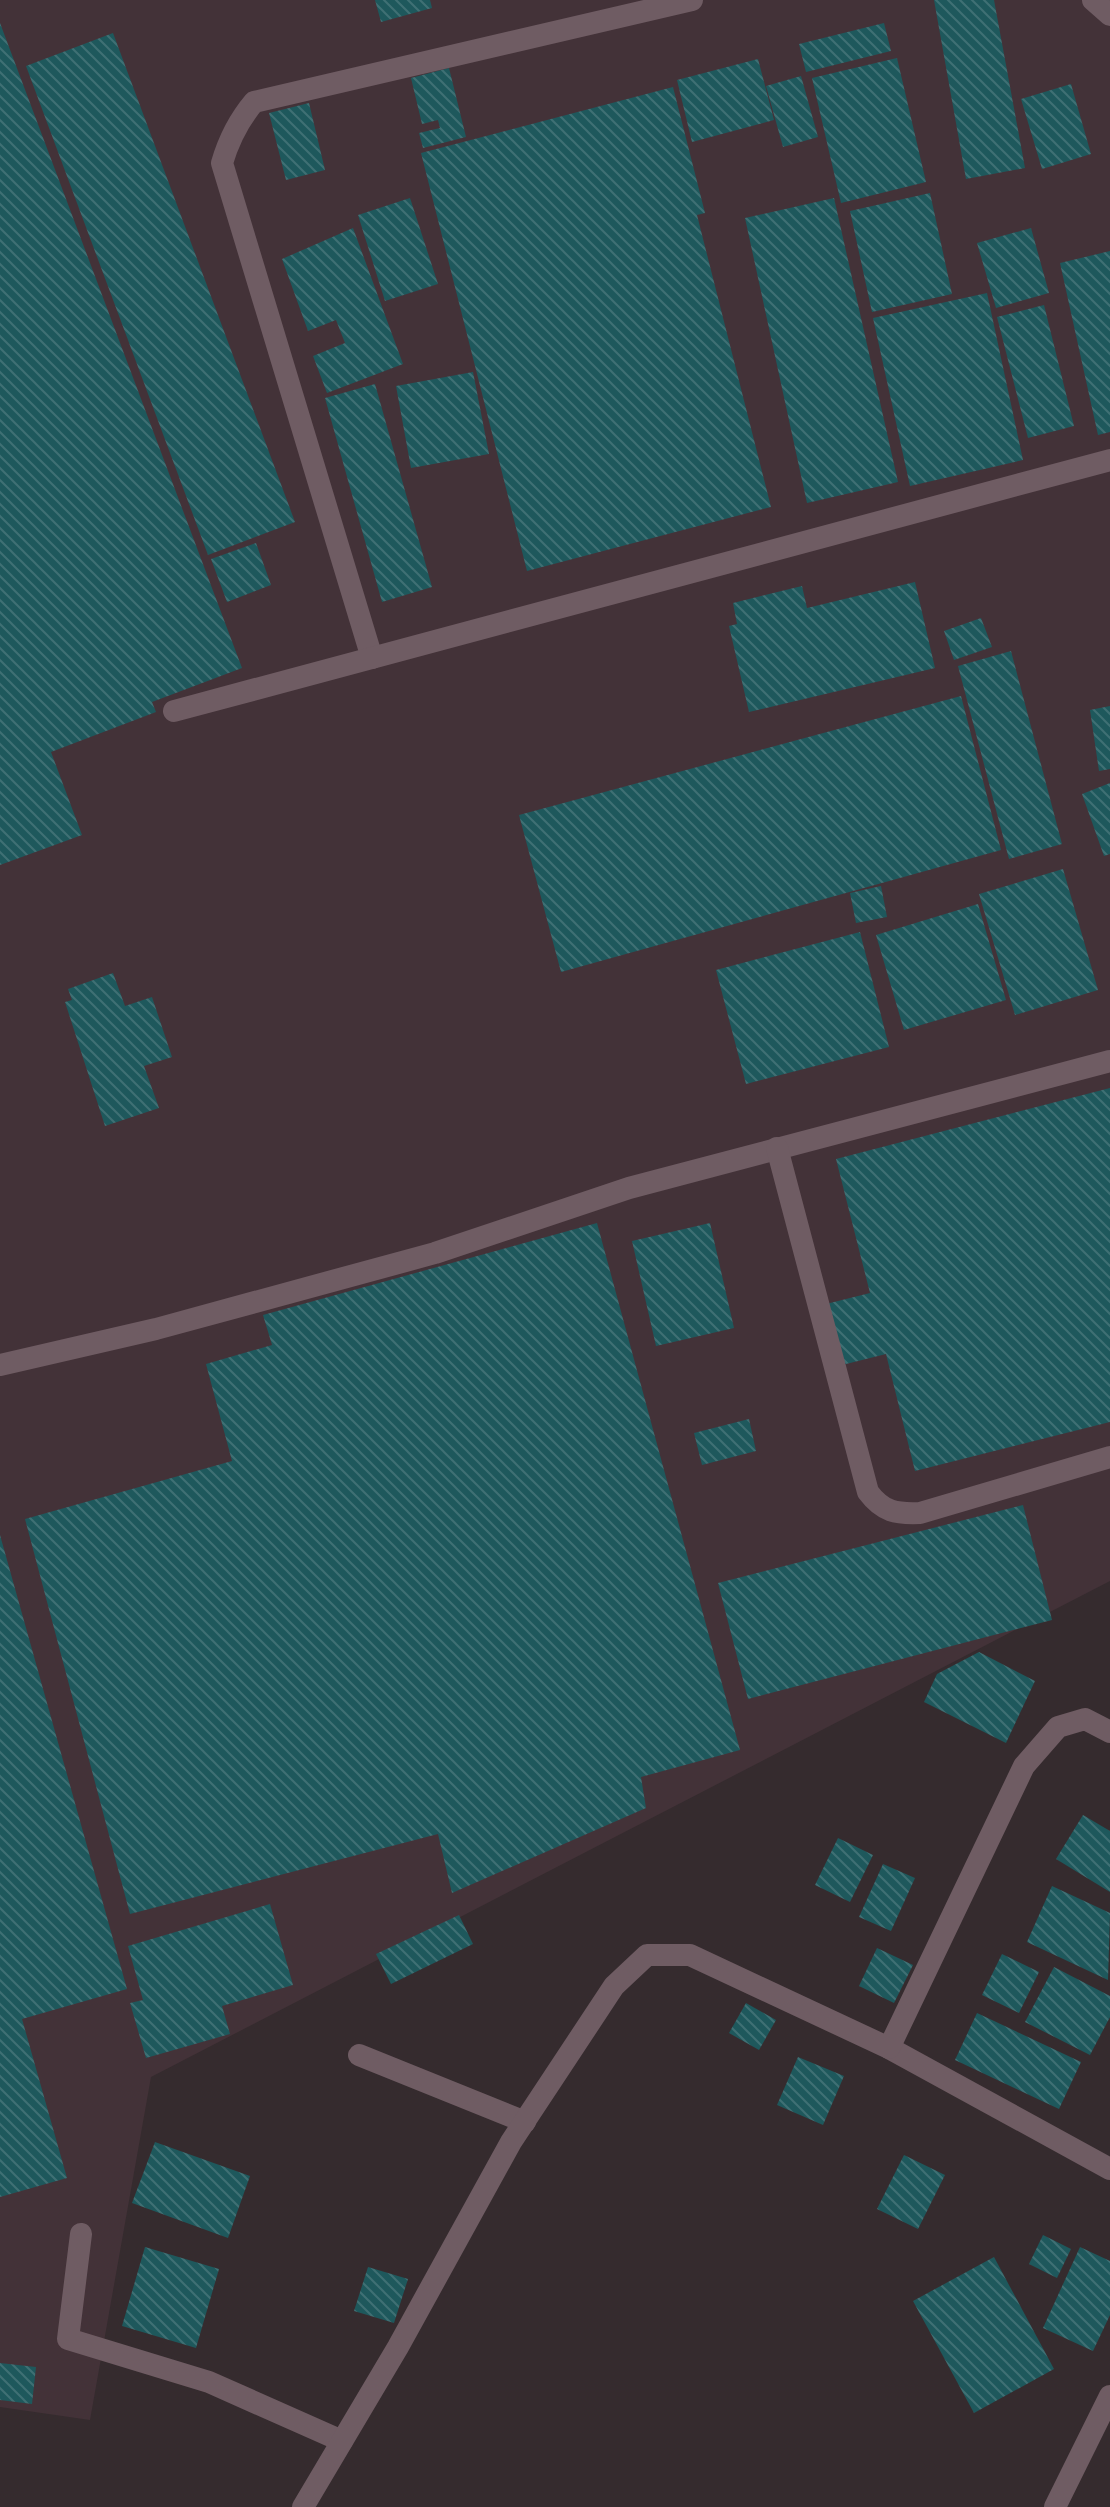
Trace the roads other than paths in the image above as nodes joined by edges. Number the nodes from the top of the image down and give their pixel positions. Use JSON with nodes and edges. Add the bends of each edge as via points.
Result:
{"nodes":[{"id":1,"x":692,"y":0,"type":"edge"},
{"id":2,"x":1093,"y":0,"type":"edge"},
{"id":3,"x":1110,"y":15,"type":"edge"},
{"id":4,"x":1110,"y":460,"type":"edge"},
{"id":5,"x":372,"y":658,"type":"junction"},
{"id":6,"x":174,"y":711,"type":"dead end"},
{"id":7,"x":1110,"y":1061,"type":"edge"},
{"id":8,"x":777,"y":1148,"type":"junction"},
{"id":9,"x":0,"y":1365,"type":"edge"},
{"id":10,"x":1110,"y":1457,"type":"edge"},
{"id":11,"x":1110,"y":1732,"type":"edge"},
{"id":12,"x":889,"y":2048,"type":"junction"},
{"id":13,"x":359,"y":2055,"type":"dead end"},
{"id":14,"x":525,"y":2122,"type":"junction"},
{"id":15,"x":1110,"y":2169,"type":"edge"},
{"id":16,"x":81,"y":2234,"type":"dead end"},
{"id":17,"x":1110,"y":2396,"type":"edge"},
{"id":18,"x":342,"y":2441,"type":"junction"},
{"id":19,"x":303,"y":2507,"type":"edge"},
{"id":20,"x":1055,"y":2507,"type":"edge"}],
"edges":[{"from":1,"to":5,"type":"street","via":[[254,102],[233,131],[222,163]]},
{"from":2,"to":3,"type":"street"},
{"from":4,"to":5,"type":"street"},
{"from":5,"to":6,"type":"street"},
{"from":7,"to":8,"type":"street"},
{"from":8,"to":9,"type":"street","via":[[629,1188],[435,1253],[156,1329]]},
{"from":8,"to":10,"type":"street","via":[[868,1492],[877,1504],[894,1514],[920,1513]]},
{"from":11,"to":12,"type":"street","via":[[1085,1719],[1058,1727],[1024,1766]]},
{"from":12,"to":14,"type":"street","via":[[690,1955],[647,1955],[614,1986]]},
{"from":12,"to":15,"type":"street"},
{"from":13,"to":14,"type":"street"},
{"from":14,"to":18,"type":"street"},
{"from":16,"to":18,"type":"street","via":[[68,2339],[209,2382]]},
{"from":17,"to":20,"type":"street"},
{"from":18,"to":19,"type":"street"}]}
